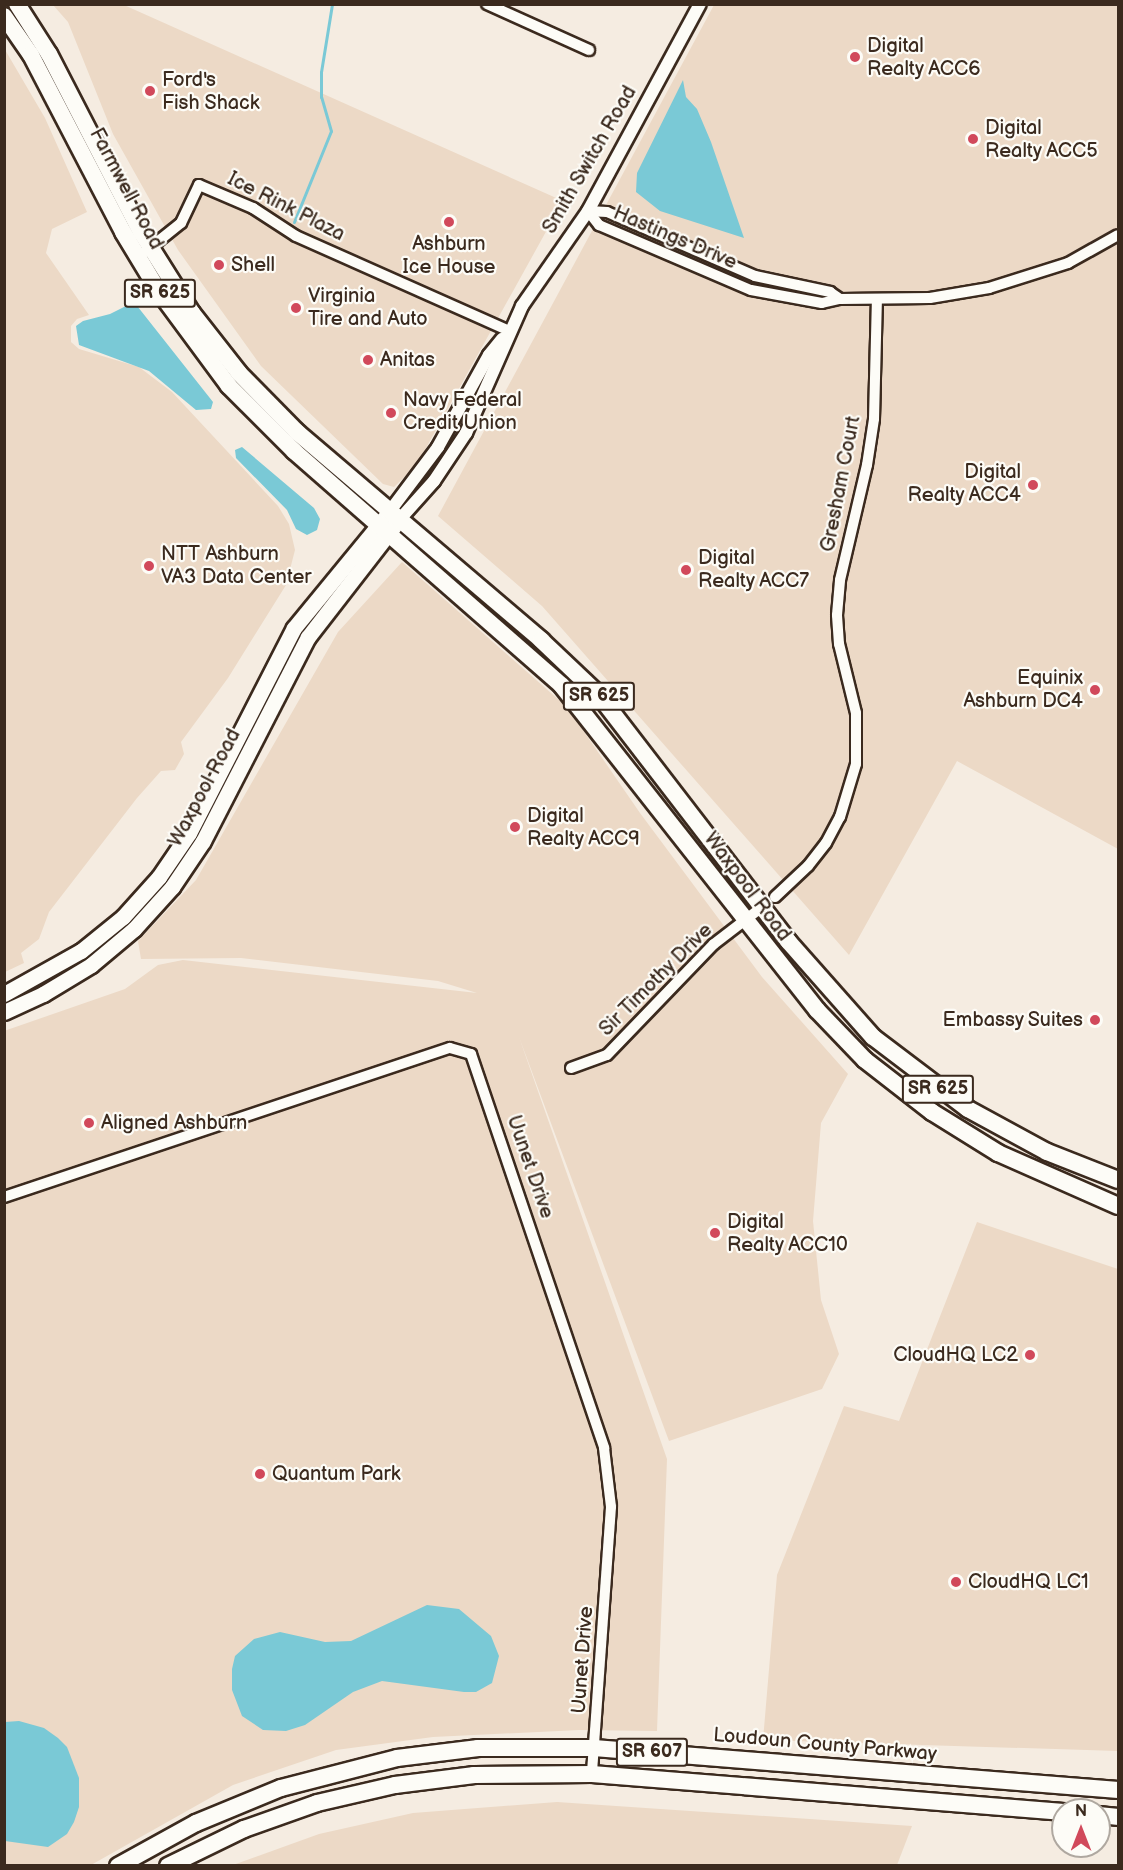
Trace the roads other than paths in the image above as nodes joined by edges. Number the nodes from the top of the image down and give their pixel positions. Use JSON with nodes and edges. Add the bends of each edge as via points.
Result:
{"nodes":[{"id":1,"x":17,"y":4,"type":"edge"},
{"id":2,"x":487,"y":4,"type":"edge"},
{"id":3,"x":700,"y":4,"type":"edge"},
{"id":4,"x":4,"y":16,"type":"edge"},
{"id":5,"x":590,"y":50,"type":"dead end"},
{"id":6,"x":588,"y":211,"type":"junction"},
{"id":7,"x":1119,"y":235,"type":"edge"},
{"id":8,"x":145,"y":251,"type":"junction"},
{"id":9,"x":877,"y":300,"type":"junction"},
{"id":10,"x":509,"y":332,"type":"junction"},
{"id":11,"x":395,"y":515,"type":"junction"},
{"id":12,"x":383,"y":528,"type":"junction"},
{"id":13,"x":768,"y":902,"type":"junction"},
{"id":14,"x":745,"y":919,"type":"junction"},
{"id":15,"x":4,"y":994,"type":"edge"},
{"id":16,"x":4,"y":1012,"type":"edge"},
{"id":17,"x":571,"y":1068,"type":"dead end"},
{"id":18,"x":1119,"y":1180,"type":"edge"},
{"id":19,"x":4,"y":1197,"type":"edge"},
{"id":20,"x":1119,"y":1206,"type":"edge"},
{"id":21,"x":594,"y":1748,"type":"junction"},
{"id":22,"x":592,"y":1774,"type":"junction"},
{"id":23,"x":1119,"y":1790,"type":"edge"},
{"id":24,"x":1051,"y":1811,"type":"edge"},
{"id":25,"x":118,"y":1866,"type":"edge"},
{"id":26,"x":168,"y":1866,"type":"edge"}],
"edges":[{"from":1,"to":8,"type":"main road","name":"Farmwell Road","number":"SR 625","via":[[49,54]]},
{"from":2,"to":5,"type":"street"},
{"from":3,"to":6,"type":"street","name":"Smith Switch Road"},
{"from":4,"to":8,"type":"main road","name":"Farmwell Road","number":"SR 625","via":[[31,55]]},
{"from":6,"to":9,"type":"street","name":"Hastings Drive","via":[[599,225],[751,290],[822,303],[840,299]]},
{"from":6,"to":10,"type":"street","name":"Smith Switch Road"},
{"from":7,"to":9,"type":"street","name":"Hastings Drive","via":[[1068,263],[1018,280],[948,295]]},
{"from":8,"to":10,"type":"street","name":"Ice Rink Plaza","via":[[181,223],[199,185],[253,208],[296,236]]},
{"from":8,"to":11,"type":"main road","name":"Farmwell Road","number":"SR 625","via":[[239,373],[297,432]]},
{"from":8,"to":12,"type":"main road","name":"Farmwell Road","number":"SR 625","via":[[179,322],[229,386],[294,451]]},
{"from":9,"to":13,"type":"street","name":"Gresham Court","via":[[871,440],[837,606],[839,644],[855,713],[856,764],[840,817],[826,843],[808,866]]},
{"from":10,"to":11,"type":"street","name":"Smith Switch Road","via":[[466,433],[434,481]]},
{"from":11,"to":12,"type":"main road","name":"Waxpool Road"},
{"from":11,"to":13,"type":"main road","name":"Waxpool Road","number":"SR 625","via":[[598,694]]},
{"from":12,"to":14,"type":"main road","name":"Waxpool Road","number":"SR 625","via":[[562,686]]},
{"from":12,"to":15,"type":"main road","name":"Waxpool Road","via":[[294,628],[189,833],[159,877],[123,917],[88,946]]},
{"from":12,"to":16,"type":"main road","name":"Waxpool Road","via":[[308,637],[203,841],[172,887],[134,929],[91,965]]},
{"from":13,"to":14,"type":"street","name":"Sir Timothy Drive"},
{"from":13,"to":18,"type":"main road","name":"Waxpool Road","number":"SR 625","via":[[855,1019],[935,1087],[1047,1152]]},
{"from":14,"to":17,"type":"street","name":"Sir Timothy Drive","via":[[714,944],[607,1055]]},
{"from":14,"to":20,"type":"main road","name":"Waxpool Road","number":"SR 625","via":[[843,1039],[902,1091],[998,1154]]},
{"from":19,"to":21,"type":"street","name":"Uunet Drive","via":[[450,1048],[471,1054],[604,1448],[611,1507]]},
{"from":21,"to":22,"type":"street","name":"Uunet Drive"},
{"from":21,"to":23,"type":"main road","name":"Loudoun County Parkway","number":"SR 607"},
{"from":21,"to":25,"type":"main road","name":"Loudoun County Parkway","number":"SR 607","via":[[478,1748],[358,1766],[243,1802],[172,1834]]},
{"from":22,"to":24,"type":"main road","number":"SR 607"},
{"from":22,"to":26,"type":"main road","number":"SR 607","via":[[474,1774],[356,1793],[243,1829]]}]}
